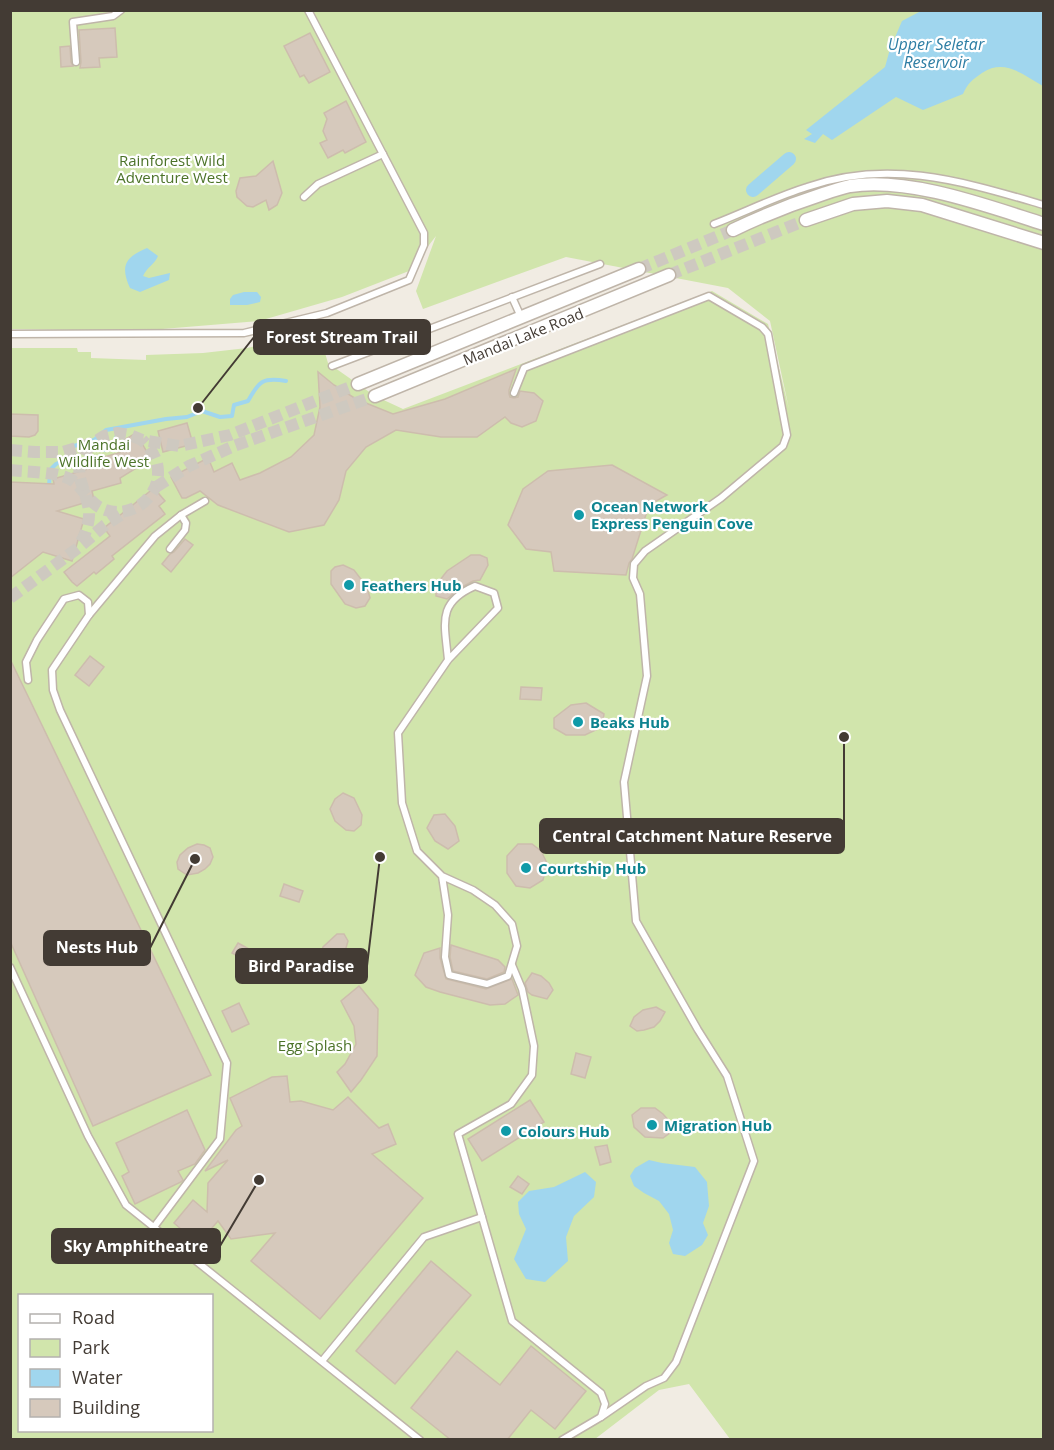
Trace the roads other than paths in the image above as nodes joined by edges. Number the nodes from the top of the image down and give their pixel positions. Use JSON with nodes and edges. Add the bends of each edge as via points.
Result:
{"nodes":[{"id":1,"x":121,"y":10,"type":"edge"},
{"id":2,"x":308,"y":10,"type":"edge"},
{"id":3,"x":76,"y":62,"type":"dead end"},
{"id":4,"x":383,"y":154,"type":"junction"},
{"id":5,"x":304,"y":197,"type":"dead end"},
{"id":6,"x":1044,"y":205,"type":"edge"},
{"id":7,"x":806,"y":220,"type":"tunnel mouth"},
{"id":8,"x":714,"y":224,"type":"dead end"},
{"id":9,"x":1044,"y":224,"type":"edge"},
{"id":10,"x":733,"y":230,"type":"tunnel mouth"},
{"id":11,"x":1044,"y":243,"type":"edge"},
{"id":12,"x":600,"y":264,"type":"dead end"},
{"id":13,"x":639,"y":269,"type":"tunnel mouth"},
{"id":14,"x":669,"y":275,"type":"tunnel mouth"},
{"id":15,"x":512,"y":297,"type":"junction"},
{"id":16,"x":521,"y":317,"type":"junction"},
{"id":17,"x":10,"y":334,"type":"edge"},
{"id":18,"x":332,"y":366,"type":"dead end"},
{"id":19,"x":358,"y":384,"type":"tunnel mouth"},
{"id":20,"x":514,"y":393,"type":"dead end"},
{"id":21,"x":375,"y":396,"type":"tunnel mouth"},
{"id":22,"x":205,"y":501,"type":"dead end"},
{"id":23,"x":181,"y":515,"type":"junction"},
{"id":24,"x":170,"y":549,"type":"dead end"},
{"id":25,"x":89,"y":615,"type":"junction"},
{"id":26,"x":448,"y":660,"type":"junction"},
{"id":27,"x":28,"y":680,"type":"dead end"},
{"id":28,"x":442,"y":876,"type":"junction"},
{"id":29,"x":512,"y":965,"type":"junction"},
{"id":30,"x":10,"y":967,"type":"edge"},
{"id":31,"x":482,"y":1217,"type":"junction"},
{"id":32,"x":154,"y":1227,"type":"junction"},
{"id":33,"x":322,"y":1361,"type":"junction"},
{"id":34,"x":601,"y":1417,"type":"junction"},
{"id":35,"x":420,"y":1440,"type":"edge"},
{"id":36,"x":562,"y":1440,"type":"edge"}],
"edges":[{"from":1,"to":3,"type":"lane","via":[[113,16],[73,22]]},
{"from":2,"to":4,"type":"lane"},
{"from":4,"to":5,"type":"lane","via":[[318,184]]},
{"from":4,"to":17,"type":"lane","via":[[424,233],[424,244],[409,280],[327,314],[244,333]]},
{"from":6,"to":8,"type":"lane","via":[[938,177],[890,173],[850,176],[808,186]]},
{"from":7,"to":11,"type":"street","via":[[854,204],[887,201],[922,205]]},
{"from":9,"to":10,"type":"street","via":[[935,193],[869,184],[807,199]]},
{"from":12,"to":15,"type":"lane"},
{"from":13,"to":16,"type":"street","name":"Mandai Lake Road"},
{"from":14,"to":21,"type":"street","name":"Mandai Lake Road"},
{"from":15,"to":16,"type":"lane"},
{"from":15,"to":18,"type":"lane"},
{"from":16,"to":19,"type":"street","name":"Mandai Lake Road"},
{"from":20,"to":34,"type":"lane","via":[[524,368],[709,296],[768,334],[787,435],[783,446],[721,498],[645,551],[634,564],[647,675],[624,782],[636,921],[728,1076],[754,1161],[676,1362],[664,1378]]},
{"from":22,"to":23,"type":"lane"},
{"from":23,"to":24,"type":"lane","via":[[185,530]]},
{"from":23,"to":25,"type":"lane","via":[[154,537]]},
{"from":25,"to":27,"type":"lane","via":[[88,602],[79,595],[63,599],[26,662]]},
{"from":25,"to":32,"type":"lane","via":[[52,670],[53,690],[227,1063],[220,1139]]},
{"from":26,"to":26,"type":"lane","via":[[444,617],[453,599],[475,586],[494,593],[498,608]]},
{"from":26,"to":28,"type":"lane","via":[[399,733],[402,803],[417,851]]},
{"from":28,"to":29,"type":"lane","via":[[495,904],[512,924],[517,946]]},
{"from":28,"to":29,"type":"lane","via":[[448,915],[445,957],[449,975],[487,984],[508,976]]},
{"from":29,"to":31,"type":"lane","via":[[522,989],[534,1046],[532,1075],[511,1104],[458,1134]]},
{"from":30,"to":32,"type":"lane","via":[[88,1136],[126,1205]]},
{"from":31,"to":33,"type":"lane","via":[[424,1237]]},
{"from":31,"to":34,"type":"lane","via":[[512,1321],[601,1393],[605,1404]]},
{"from":32,"to":33,"type":"lane"},
{"from":33,"to":35,"type":"lane"},
{"from":34,"to":36,"type":"lane"}]}
